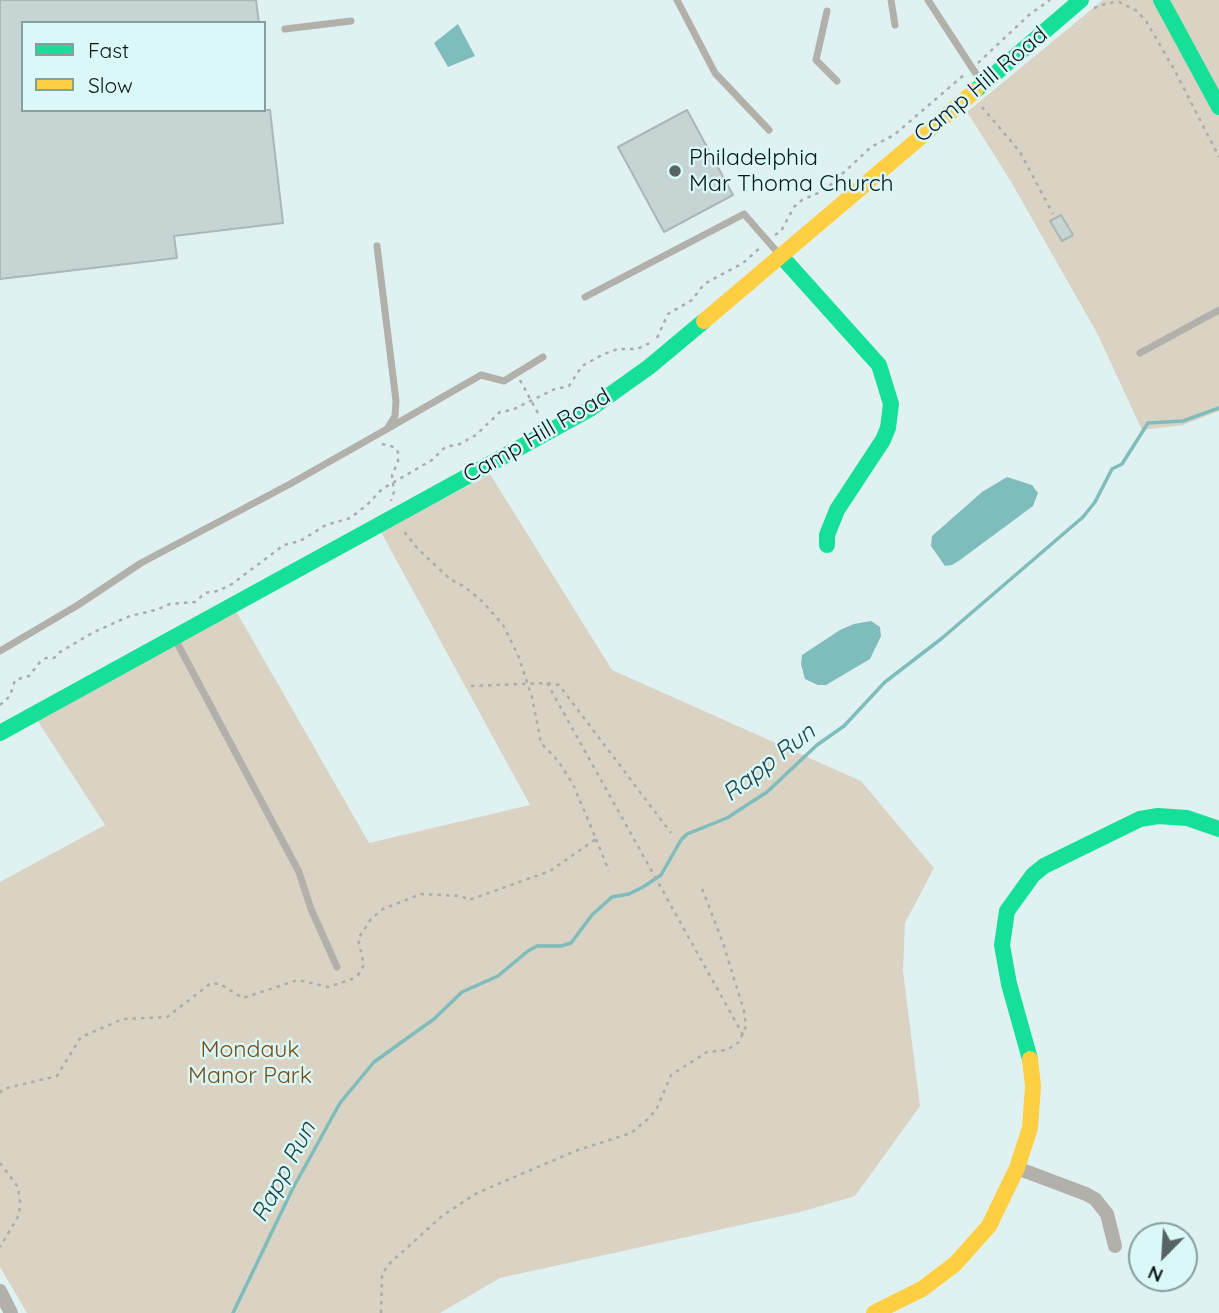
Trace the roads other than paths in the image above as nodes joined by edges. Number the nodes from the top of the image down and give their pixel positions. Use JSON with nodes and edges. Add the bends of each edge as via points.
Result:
{"nodes":[{"id":1,"x":677,"y":0,"type":"edge"},
{"id":2,"x":891,"y":0,"type":"edge"},
{"id":3,"x":928,"y":0,"type":"edge"},
{"id":4,"x":1161,"y":0,"type":"edge"},
{"id":5,"x":1087,"y":4,"type":"edge"},
{"id":6,"x":827,"y":11,"type":"dead end"},
{"id":7,"x":351,"y":21,"type":"dead end"},
{"id":8,"x":895,"y":25,"type":"dead end"},
{"id":9,"x":285,"y":29,"type":"dead end"},
{"id":10,"x":837,"y":81,"type":"dead end"},
{"id":11,"x":977,"y":89,"type":"junction"},
{"id":12,"x":1217,"y":99,"type":"edge"},
{"id":13,"x":769,"y":130,"type":"dead end"},
{"id":14,"x":377,"y":246,"type":"dead end"},
{"id":15,"x":782,"y":257,"type":"junction"},
{"id":16,"x":585,"y":297,"type":"dead end"},
{"id":17,"x":1219,"y":310,"type":"edge"},
{"id":18,"x":1140,"y":353,"type":"dead end"},
{"id":19,"x":542,"y":357,"type":"dead end"},
{"id":20,"x":387,"y":429,"type":"junction"},
{"id":21,"x":827,"y":545,"type":"dead end"},
{"id":22,"x":174,"y":637,"type":"junction"},
{"id":23,"x":0,"y":651,"type":"edge"},
{"id":24,"x":0,"y":733,"type":"edge"},
{"id":25,"x":1219,"y":829,"type":"edge"},
{"id":26,"x":337,"y":967,"type":"dead end"},
{"id":27,"x":1017,"y":1168,"type":"junction"},
{"id":28,"x":1115,"y":1246,"type":"dead end"},
{"id":29,"x":0,"y":1291,"type":"edge"},
{"id":30,"x":878,"y":1312,"type":"edge"},
{"id":31,"x":11,"y":1313,"type":"edge"}],
"edges":[{"from":1,"to":13,"type":"lane","via":[[715,74]]},
{"from":2,"to":8,"type":"lane"},
{"from":3,"to":11,"type":"lane","via":[[972,68]]},
{"from":4,"to":12,"type":"street"},
{"from":5,"to":11,"type":"street","name":"Camp Hill Road"},
{"from":6,"to":10,"type":"lane","via":[[816,60]]},
{"from":7,"to":9,"type":"lane"},
{"from":11,"to":15,"type":"street","name":"Camp Hill Road"},
{"from":14,"to":20,"type":"lane","via":[[396,401]]},
{"from":15,"to":16,"type":"lane","via":[[744,214]]},
{"from":15,"to":21,"type":"street","via":[[879,365],[891,404],[883,440],[837,510]]},
{"from":15,"to":22,"type":"street","name":"Camp Hill Road","via":[[590,410]]},
{"from":17,"to":18,"type":"lane"},
{"from":19,"to":20,"type":"lane","via":[[504,381],[481,375]]},
{"from":20,"to":23,"type":"lane","via":[[141,563]]},
{"from":22,"to":24,"type":"street","name":"Camp Hill Road"},
{"from":22,"to":26,"type":"lane","via":[[299,872]]},
{"from":25,"to":27,"type":"street","via":[[1187,818],[1140,819],[1044,866],[1013,900],[1002,945],[1033,1086],[1030,1128]]},
{"from":27,"to":28,"type":"street","via":[[1095,1199],[1107,1214]]},
{"from":27,"to":30,"type":"street","via":[[979,1240],[922,1289]]},
{"from":29,"to":31,"type":"street"}]}
